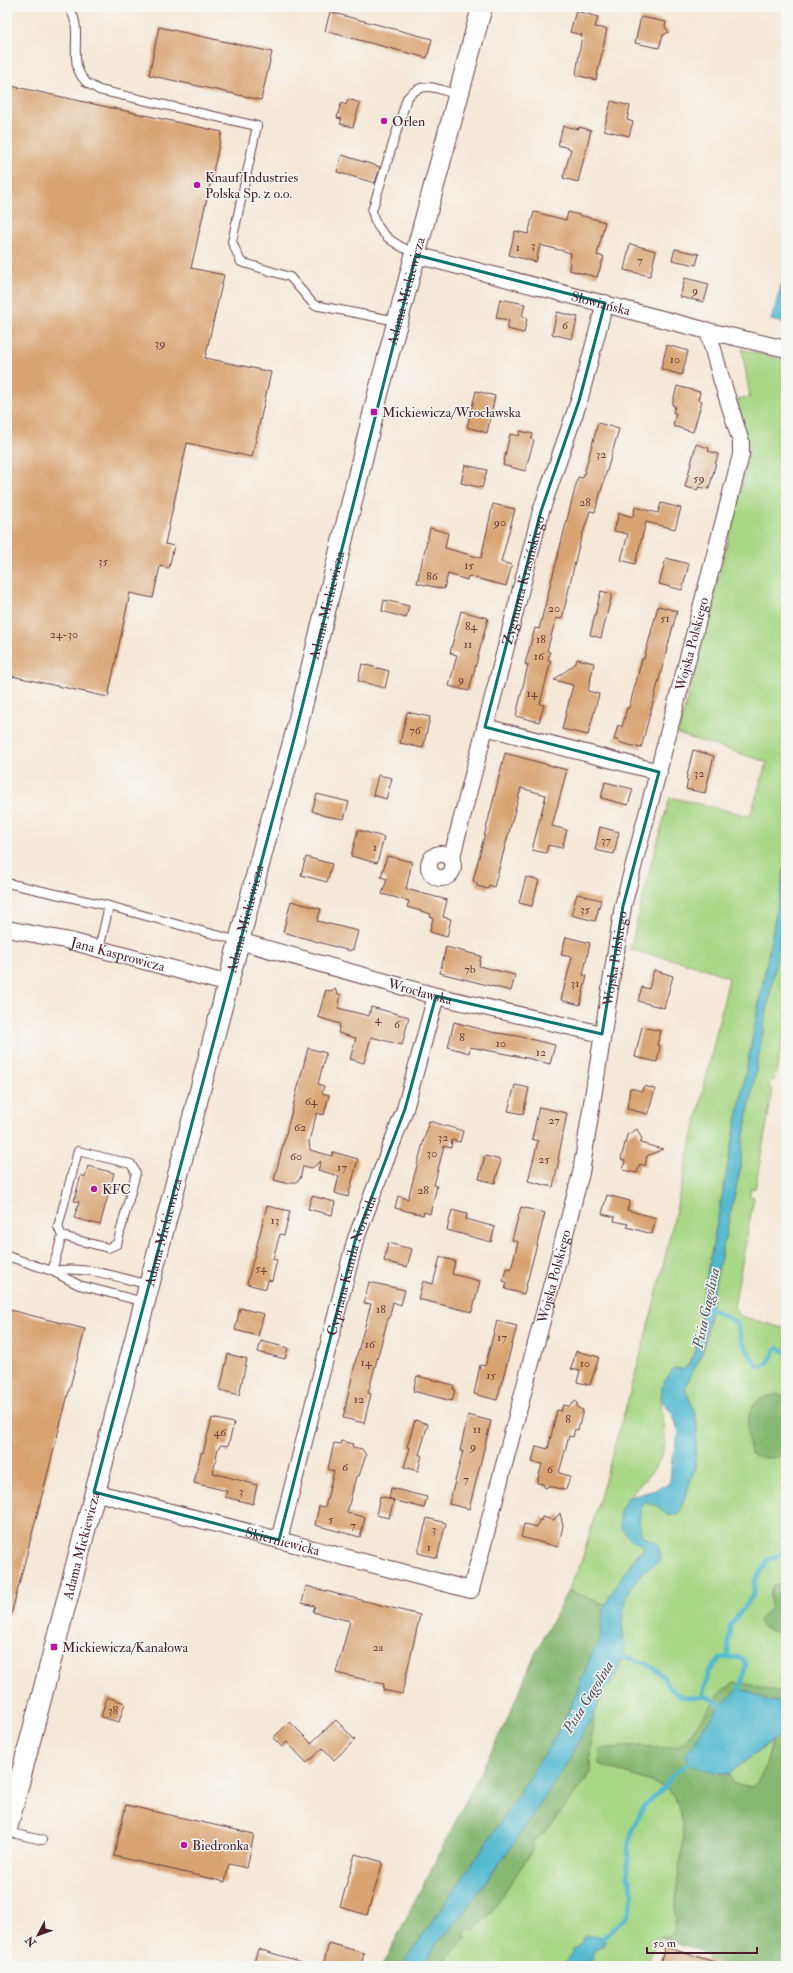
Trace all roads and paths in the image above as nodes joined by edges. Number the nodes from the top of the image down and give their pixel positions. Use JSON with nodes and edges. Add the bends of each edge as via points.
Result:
{"nodes":[{"id":1,"x":68,"y":7,"type":"edge"},
{"id":2,"x":482,"y":7,"type":"edge"},
{"id":3,"x":458,"y":95,"type":"junction"},
{"id":4,"x":416,"y":255,"type":"junction"},
{"id":5,"x":605,"y":303,"type":"junction"},
{"id":6,"x":399,"y":322,"type":"junction"},
{"id":7,"x":708,"y":331,"type":"junction"},
{"id":8,"x":786,"y":349,"type":"edge"},
{"id":9,"x":485,"y":727,"type":"junction"},
{"id":10,"x":659,"y":772,"type":"junction"},
{"id":11,"x":451,"y":860,"type":"dead end"},
{"id":12,"x":7,"y":883,"type":"edge"},
{"id":13,"x":109,"y":906,"type":"junction"},
{"id":14,"x":7,"y":929,"type":"edge"},
{"id":15,"x":239,"y":941,"type":"junction"},
{"id":16,"x":99,"y":949,"type":"junction"},
{"id":17,"x":229,"y":984,"type":"junction"},
{"id":18,"x":436,"y":996,"type":"junction"},
{"id":19,"x":602,"y":1034,"type":"junction"},
{"id":20,"x":62,"y":1236,"type":"junction"},
{"id":21,"x":7,"y":1256,"type":"edge"},
{"id":22,"x":52,"y":1271,"type":"junction"},
{"id":23,"x":146,"y":1294,"type":"junction"},
{"id":24,"x":94,"y":1492,"type":"junction"},
{"id":25,"x":279,"y":1540,"type":"junction"},
{"id":26,"x":471,"y":1590,"type":"joint"},
{"id":27,"x":7,"y":1830,"type":"edge"},
{"id":28,"x":42,"y":1840,"type":"dead end"}],
"edges":[{"from":1,"to":6,"type":"lane","via":[[72,12],[76,32],[75,64],[86,82],[99,90],[257,126],[232,242],[241,262],[290,277],[314,305]]},
{"from":2,"to":3,"type":"street","name":"Adama Mickiewicza"},
{"from":3,"to":4,"type":"street","name":"Adama Mickiewicza"},
{"from":3,"to":4,"type":"lane","via":[[425,86],[414,90],[407,98],[372,211],[374,222],[383,235]]},
{"from":4,"to":5,"type":"street","name":"Słowiańska"},
{"from":4,"to":6,"type":"street","name":"Adama Mickiewicza"},
{"from":5,"to":7,"type":"street","name":"Słowiańska"},
{"from":5,"to":9,"type":"street","name":"Zygmunta Krasińskiego","via":[[579,401],[542,511]]},
{"from":6,"to":15,"type":"street","name":"Adama Mickiewicza","via":[[357,479],[294,739]]},
{"from":7,"to":8,"type":"street","name":"Słowiańska"},
{"from":7,"to":10,"type":"street","name":"Wojska Polskiego","via":[[742,449]]},
{"from":9,"to":10,"type":"street"},
{"from":9,"to":11,"type":"street","name":"Zygmunta Krasińskiego"},
{"from":10,"to":19,"type":"street","name":"Wojska Polskiego","via":[[623,906]]},
{"from":12,"to":13,"type":"lane"},
{"from":13,"to":15,"type":"lane"},
{"from":13,"to":16,"type":"lane"},
{"from":14,"to":16,"type":"street","name":"Jana Kasprowicza"},
{"from":15,"to":17,"type":"street","name":"Adama Mickiewicza"},
{"from":15,"to":18,"type":"street","name":"Wrocławska"},
{"from":16,"to":17,"type":"street","name":"Jana Kasprowicza"},
{"from":17,"to":23,"type":"street","name":"Adama Mickiewicza"},
{"from":18,"to":19,"type":"street","name":"Wrocławska"},
{"from":18,"to":25,"type":"street","name":"Cypriana Kamila Norwida","via":[[405,1109],[356,1241]]},
{"from":19,"to":26,"type":"street","name":"Wojska Polskiego","via":[[581,1172]]},
{"from":20,"to":20,"type":"lane","via":[[108,1248],[117,1244],[136,1173],[131,1164],[78,1151],[58,1227]]},
{"from":20,"to":22,"type":"lane"},
{"from":21,"to":22,"type":"lane"},
{"from":22,"to":23,"type":"lane","via":[[79,1285]]},
{"from":22,"to":23,"type":"lane","via":[[87,1270]]},
{"from":23,"to":24,"type":"street","name":"Adama Mickiewicza"},
{"from":24,"to":25,"type":"street","name":"Skierniewicka"},
{"from":24,"to":27,"type":"street","name":"Adama Mickiewicza"},
{"from":25,"to":26,"type":"street","name":"Skierniewicka"},
{"from":27,"to":28,"type":"lane"}]}
